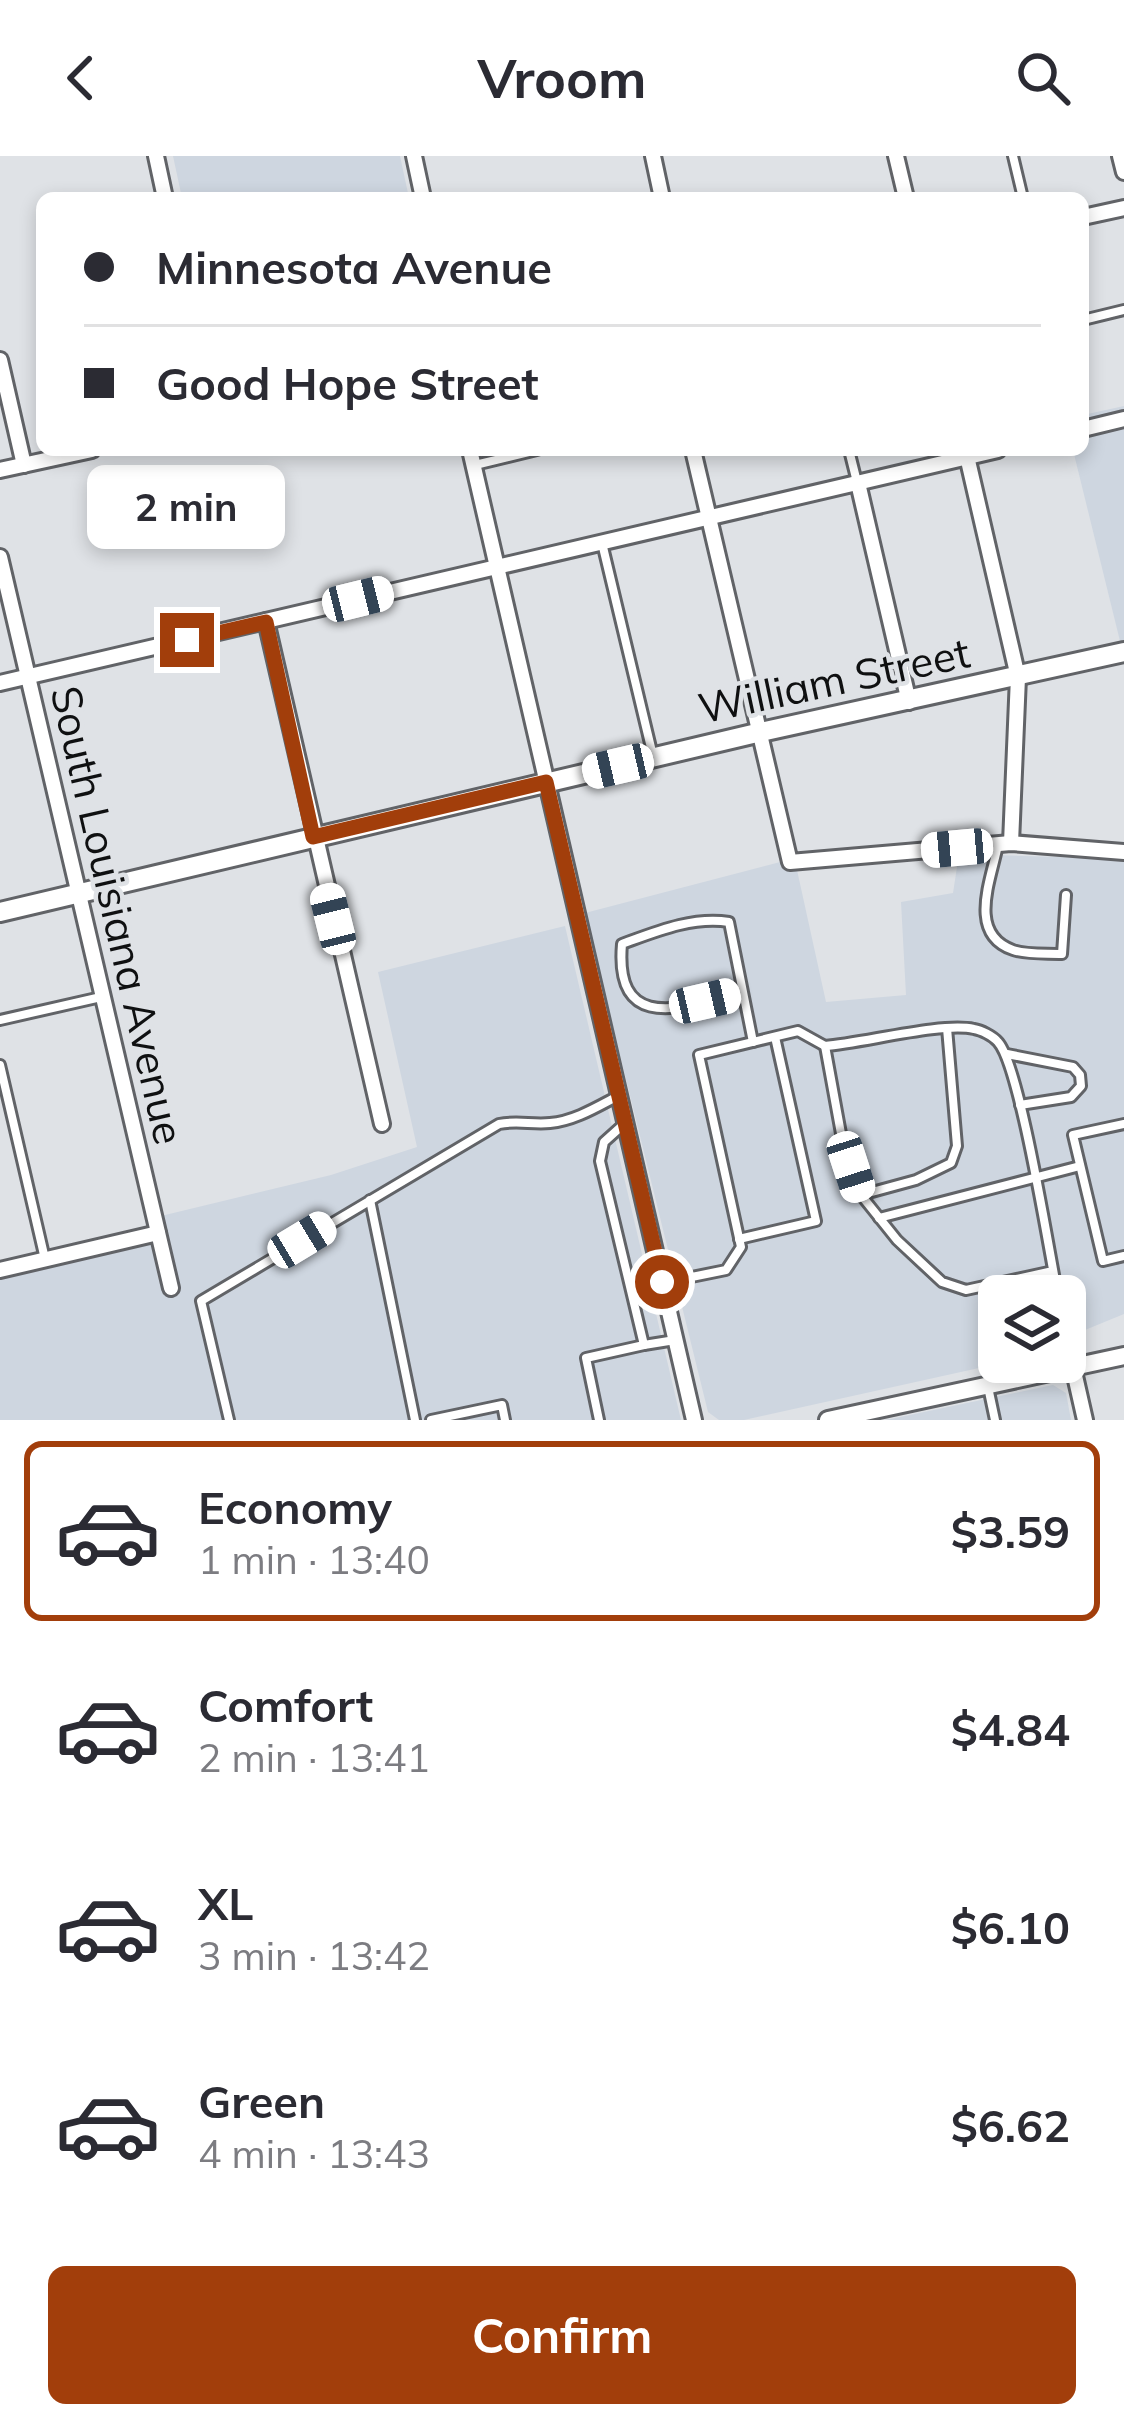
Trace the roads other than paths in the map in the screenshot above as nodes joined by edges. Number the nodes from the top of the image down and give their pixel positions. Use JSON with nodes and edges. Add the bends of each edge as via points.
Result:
{"nodes":[{"id":1,"x":156,"y":156,"type":"edge"},
{"id":2,"x":414,"y":156,"type":"edge"},
{"id":3,"x":652,"y":156,"type":"edge"},
{"id":4,"x":896,"y":156,"type":"edge"},
{"id":5,"x":1013,"y":156,"type":"edge"},
{"id":6,"x":1120,"y":156,"type":"edge"},
{"id":7,"x":1124,"y":172,"type":"edge"},
{"id":8,"x":164,"y":192,"type":"edge"},
{"id":9,"x":422,"y":192,"type":"edge"},
{"id":10,"x":661,"y":192,"type":"edge"},
{"id":11,"x":905,"y":192,"type":"edge"},
{"id":12,"x":1022,"y":192,"type":"edge"},
{"id":13,"x":1124,"y":208,"type":"edge"},
{"id":14,"x":1089,"y":217,"type":"edge"},
{"id":15,"x":1124,"y":310,"type":"edge"},
{"id":16,"x":1089,"y":319,"type":"edge"},
{"id":17,"x":1,"y":368,"type":"edge"},
{"id":18,"x":1124,"y":419,"type":"edge"},
{"id":19,"x":1089,"y":428,"type":"edge"},
{"id":20,"x":65,"y":456,"type":"edge"},
{"id":21,"x":694,"y":456,"type":"edge"},
{"id":22,"x":851,"y":456,"type":"edge"},
{"id":23,"x":959,"y":456,"type":"edge"},
{"id":24,"x":966,"y":456,"type":"edge"},
{"id":25,"x":472,"y":458,"type":"edge"},
{"id":26,"x":24,"y":465,"type":"junction"},
{"id":27,"x":0,"y":470,"type":"edge"},
{"id":28,"x":858,"y":483,"type":"junction"},
{"id":29,"x":710,"y":518,"type":"junction"},
{"id":30,"x":602,"y":543,"type":"junction"},
{"id":31,"x":0,"y":556,"type":"edge"},
{"id":32,"x":497,"y":566,"type":"junction"},
{"id":33,"x":266,"y":622,"type":"junction"},
{"id":34,"x":1124,"y":652,"type":"edge"},
{"id":35,"x":29,"y":676,"type":"junction"},
{"id":36,"x":1018,"y":677,"type":"junction"},
{"id":37,"x":0,"y":683,"type":"edge"},
{"id":38,"x":909,"y":702,"type":"junction"},
{"id":39,"x":761,"y":732,"type":"junction"},
{"id":40,"x":653,"y":758,"type":"junction"},
{"id":41,"x":546,"y":782,"type":"junction"},
{"id":42,"x":313,"y":837,"type":"junction"},
{"id":43,"x":1005,"y":843,"type":"junction"},
{"id":44,"x":1124,"y":852,"type":"edge"},
{"id":45,"x":78,"y":893,"type":"junction"},
{"id":46,"x":1066,"y":895,"type":"dead end"},
{"id":47,"x":0,"y":913,"type":"edge"},
{"id":48,"x":743,"y":993,"type":"junction"},
{"id":49,"x":103,"y":997,"type":"junction"},
{"id":50,"x":0,"y":1020,"type":"edge"},
{"id":51,"x":946,"y":1028,"type":"junction"},
{"id":52,"x":775,"y":1037,"type":"junction"},
{"id":53,"x":753,"y":1042,"type":"junction"},
{"id":54,"x":826,"y":1046,"type":"junction"},
{"id":55,"x":1006,"y":1054,"type":"junction"},
{"id":56,"x":0,"y":1064,"type":"edge"},
{"id":57,"x":619,"y":1095,"type":"junction"},
{"id":58,"x":1020,"y":1105,"type":"junction"},
{"id":59,"x":625,"y":1123,"type":"junction"},
{"id":60,"x":382,"y":1124,"type":"dead end"},
{"id":61,"x":1124,"y":1124,"type":"edge"},
{"id":62,"x":1080,"y":1166,"type":"junction"},
{"id":63,"x":1033,"y":1178,"type":"junction"},
{"id":64,"x":861,"y":1195,"type":"junction"},
{"id":65,"x":370,"y":1200,"type":"junction"},
{"id":66,"x":879,"y":1218,"type":"junction"},
{"id":67,"x":158,"y":1233,"type":"junction"},
{"id":68,"x":739,"y":1239,"type":"junction"},
{"id":69,"x":1124,"y":1256,"type":"edge"},
{"id":70,"x":45,"y":1259,"type":"junction"},
{"id":71,"x":0,"y":1270,"type":"edge"},
{"id":72,"x":1053,"y":1270,"type":"junction"},
{"id":73,"x":1054,"y":1275,"type":"edge"},
{"id":74,"x":662,"y":1282,"type":"junction"},
{"id":75,"x":171,"y":1288,"type":"dead end"},
{"id":76,"x":676,"y":1340,"type":"junction"},
{"id":77,"x":644,"y":1345,"type":"junction"},
{"id":78,"x":1124,"y":1356,"type":"edge"},
{"id":79,"x":1086,"y":1364,"type":"edge"},
{"id":80,"x":1001,"y":1383,"type":"edge"},
{"id":81,"x":1077,"y":1383,"type":"edge"},
{"id":82,"x":988,"y":1386,"type":"junction"},
{"id":83,"x":229,"y":1420,"type":"edge"},
{"id":84,"x":415,"y":1420,"type":"edge"},
{"id":85,"x":431,"y":1420,"type":"edge"},
{"id":86,"x":505,"y":1420,"type":"edge"},
{"id":87,"x":599,"y":1420,"type":"edge"},
{"id":88,"x":694,"y":1420,"type":"edge"},
{"id":89,"x":828,"y":1420,"type":"edge"},
{"id":90,"x":995,"y":1420,"type":"edge"},
{"id":91,"x":1085,"y":1420,"type":"edge"}],
"edges":[{"from":1,"to":8,"type":"street"},
{"from":2,"to":9,"type":"street"},
{"from":3,"to":10,"type":"street"},
{"from":4,"to":11,"type":"street"},
{"from":5,"to":12,"type":"lane"},
{"from":6,"to":7,"type":"street"},
{"from":13,"to":14,"type":"street"},
{"from":15,"to":16,"type":"lane"},
{"from":17,"to":26,"type":"street"},
{"from":18,"to":19,"type":"street"},
{"from":20,"to":26,"type":"street"},
{"from":21,"to":29,"type":"street"},
{"from":22,"to":28,"type":"lane"},
{"from":23,"to":28,"type":"street"},
{"from":24,"to":36,"type":"street"},
{"from":25,"to":32,"type":"street"},
{"from":26,"to":27,"type":"street"},
{"from":28,"to":29,"type":"street"},
{"from":28,"to":38,"type":"street"},
{"from":29,"to":30,"type":"street"},
{"from":29,"to":39,"type":"street"},
{"from":30,"to":32,"type":"street"},
{"from":30,"to":40,"type":"lane"},
{"from":31,"to":35,"type":"street","name":"South Louisiana Avenue"},
{"from":32,"to":33,"type":"street"},
{"from":32,"to":41,"type":"street"},
{"from":33,"to":35,"type":"street"},
{"from":33,"to":42,"type":"street"},
{"from":34,"to":36,"type":"main road","name":"William Street"},
{"from":35,"to":37,"type":"street"},
{"from":35,"to":45,"type":"street","name":"South Louisiana Avenue"},
{"from":36,"to":38,"type":"main road","name":"William Street"},
{"from":36,"to":43,"type":"street"},
{"from":38,"to":39,"type":"main road","name":"William Street"},
{"from":39,"to":40,"type":"main road","name":"William Street"},
{"from":39,"to":43,"type":"street","via":[[790,862]]},
{"from":40,"to":41,"type":"main road","name":"William Street"},
{"from":41,"to":42,"type":"main road","name":"William Street"},
{"from":41,"to":57,"type":"street"},
{"from":42,"to":45,"type":"main road","name":"William Street"},
{"from":42,"to":60,"type":"street"},
{"from":43,"to":44,"type":"street"},
{"from":43,"to":46,"type":"lane","via":[[984,918],[989,933],[1012,950],[1062,954]]},
{"from":45,"to":47,"type":"main road","name":"William Street"},
{"from":45,"to":49,"type":"street","name":"South Louisiana Avenue"},
{"from":48,"to":48,"type":"lane","via":[[729,922],[662,929],[622,944],[630,995],[647,1009]]},
{"from":48,"to":53,"type":"lane"},
{"from":49,"to":50,"type":"lane"},
{"from":49,"to":67,"type":"street","name":"South Louisiana Avenue"},
{"from":51,"to":54,"type":"lane"},
{"from":51,"to":55,"type":"lane","via":[[976,1029]]},
{"from":51,"to":64,"type":"lane","via":[[957,1146],[951,1163]]},
{"from":52,"to":53,"type":"lane"},
{"from":52,"to":54,"type":"lane","via":[[798,1031]]},
{"from":52,"to":68,"type":"lane","via":[[816,1221]]},
{"from":53,"to":68,"type":"lane","via":[[699,1055]]},
{"from":54,"to":64,"type":"lane"},
{"from":55,"to":58,"type":"lane"},
{"from":55,"to":58,"type":"lane","via":[[1080,1075],[1081,1087],[1070,1096]]},
{"from":56,"to":70,"type":"lane"},
{"from":57,"to":59,"type":"street"},
{"from":57,"to":65,"type":"lane","via":[[548,1124],[499,1124]]},
{"from":58,"to":63,"type":"lane"},
{"from":59,"to":74,"type":"street"},
{"from":59,"to":77,"type":"lane","via":[[604,1142],[600,1161]]},
{"from":61,"to":62,"type":"lane","via":[[1073,1135]]},
{"from":62,"to":63,"type":"lane"},
{"from":62,"to":69,"type":"lane","via":[[1103,1261]]},
{"from":63,"to":66,"type":"lane"},
{"from":63,"to":72,"type":"lane"},
{"from":64,"to":66,"type":"lane"},
{"from":65,"to":83,"type":"lane","via":[[201,1301]]},
{"from":65,"to":84,"type":"lane"},
{"from":66,"to":72,"type":"lane","via":[[942,1282],[966,1290]]},
{"from":67,"to":70,"type":"street"},
{"from":67,"to":75,"type":"street","name":"South Louisiana Avenue"},
{"from":68,"to":74,"type":"lane","via":[[726,1270]]},
{"from":70,"to":71,"type":"street"},
{"from":72,"to":73,"type":"lane"},
{"from":74,"to":76,"type":"street"},
{"from":76,"to":77,"type":"lane"},
{"from":76,"to":88,"type":"street"},
{"from":77,"to":87,"type":"lane","via":[[586,1358]]},
{"from":78,"to":79,"type":"street"},
{"from":80,"to":82,"type":"street"},
{"from":81,"to":91,"type":"street"},
{"from":82,"to":89,"type":"street"},
{"from":82,"to":90,"type":"lane"},
{"from":85,"to":86,"type":"lane","via":[[502,1405]]}]}
